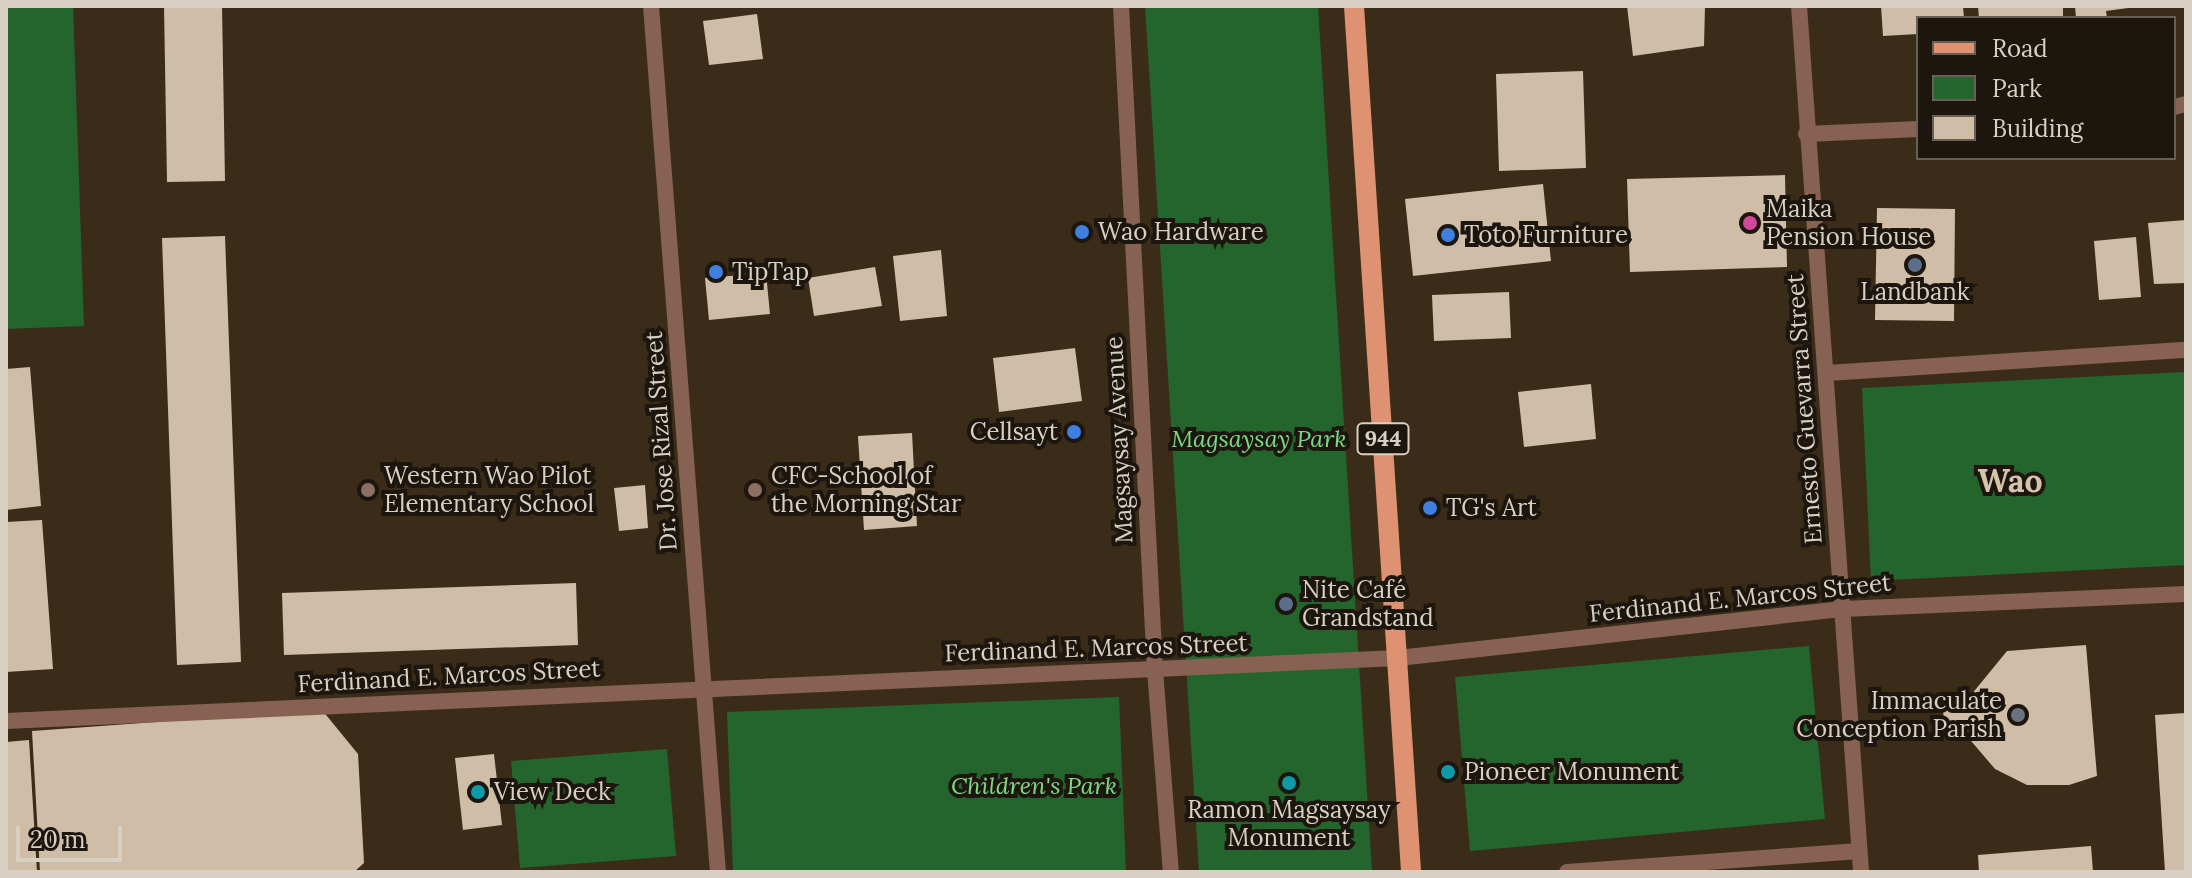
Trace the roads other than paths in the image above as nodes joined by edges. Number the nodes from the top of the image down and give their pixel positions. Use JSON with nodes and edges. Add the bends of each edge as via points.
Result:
{"nodes":[{"id":1,"x":651,"y":6,"type":"edge"},
{"id":2,"x":1121,"y":6,"type":"edge"},
{"id":3,"x":1354,"y":6,"type":"edge"},
{"id":4,"x":1799,"y":6,"type":"edge"},
{"id":5,"x":1916,"y":129,"type":"edge"},
{"id":6,"x":1806,"y":134,"type":"junction"},
{"id":7,"x":2186,"y":350,"type":"edge"},
{"id":8,"x":1827,"y":373,"type":"junction"},
{"id":9,"x":2186,"y":594,"type":"edge"},
{"id":10,"x":1843,"y":609,"type":"junction"},
{"id":11,"x":1398,"y":658,"type":"junction"},
{"id":12,"x":1155,"y":670,"type":"junction"},
{"id":13,"x":705,"y":688,"type":"junction"},
{"id":14,"x":6,"y":721,"type":"edge"},
{"id":15,"x":1859,"y":851,"type":"junction"},
{"id":16,"x":718,"y":872,"type":"edge"},
{"id":17,"x":1171,"y":872,"type":"edge"},
{"id":18,"x":1411,"y":872,"type":"edge"},
{"id":19,"x":1567,"y":872,"type":"edge"},
{"id":20,"x":1861,"y":872,"type":"edge"}],
"edges":[{"from":1,"to":13,"type":"street","name":"Dr. Jose Rizal Street"},
{"from":2,"to":12,"type":"street","name":"Magsaysay Avenue"},
{"from":3,"to":11,"type":"main road","number":"944"},
{"from":4,"to":6,"type":"street","name":"Ernesto Guevarra Street"},
{"from":5,"to":6,"type":"street"},
{"from":6,"to":8,"type":"street","name":"Ernesto Guevarra Street"},
{"from":7,"to":8,"type":"street"},
{"from":8,"to":10,"type":"street","name":"Ernesto Guevarra Street"},
{"from":9,"to":10,"type":"street","name":"Ferdinand E. Marcos Street"},
{"from":10,"to":11,"type":"street","name":"Ferdinand E. Marcos Street"},
{"from":10,"to":15,"type":"street","name":"Ernesto Guevarra Street"},
{"from":11,"to":12,"type":"street","name":"Ferdinand E. Marcos Street"},
{"from":11,"to":18,"type":"main road","number":"944"},
{"from":12,"to":13,"type":"street","name":"Ferdinand E. Marcos Street"},
{"from":12,"to":17,"type":"street","name":"Magsaysay Avenue"},
{"from":13,"to":14,"type":"street","name":"Ferdinand E. Marcos Street"},
{"from":13,"to":16,"type":"street","name":"Dr. Jose Rizal Street"},
{"from":15,"to":19,"type":"street"},
{"from":15,"to":20,"type":"street","name":"Ernesto Guevarra Street"}]}
